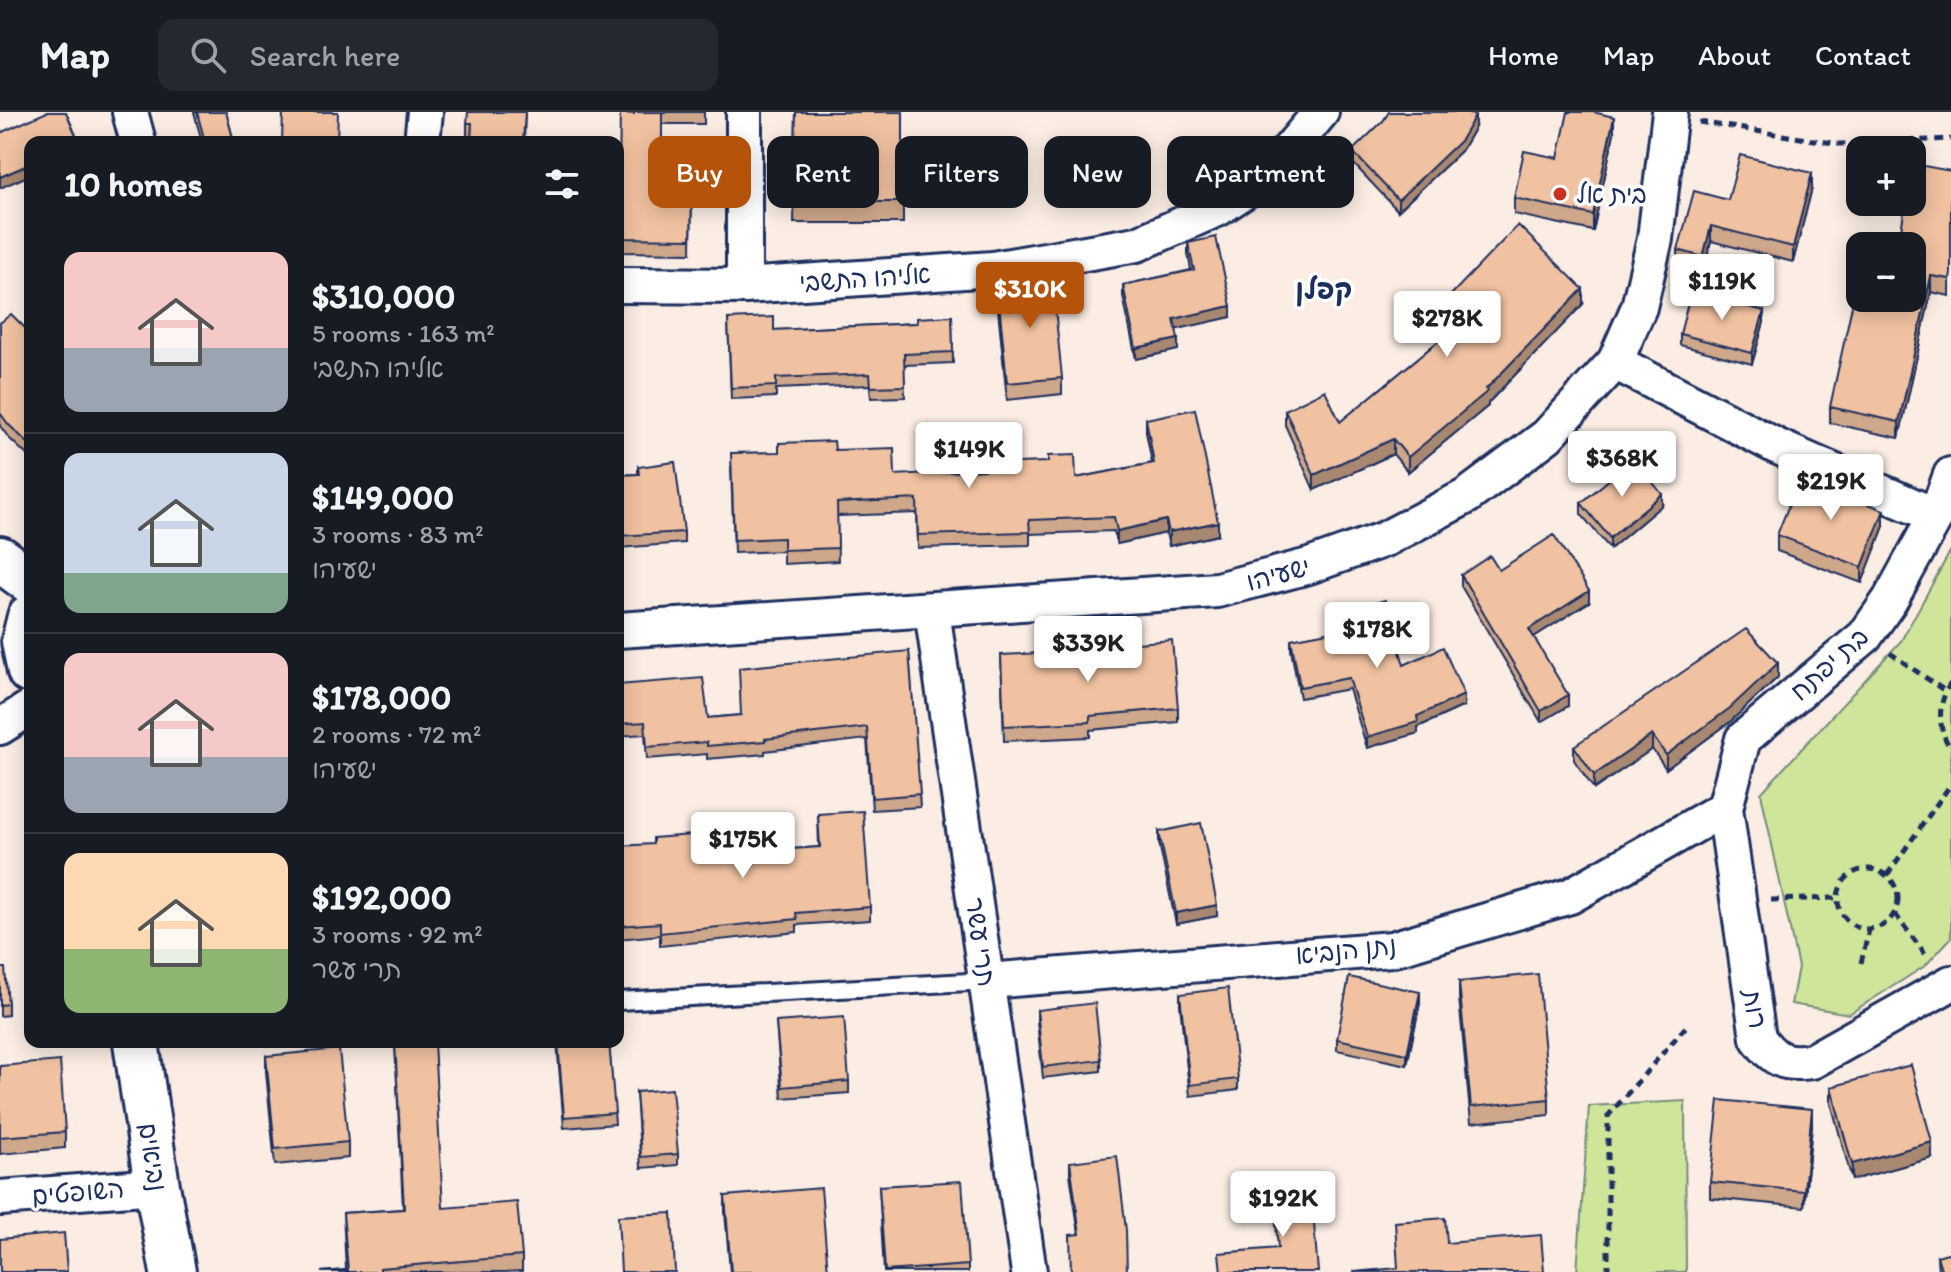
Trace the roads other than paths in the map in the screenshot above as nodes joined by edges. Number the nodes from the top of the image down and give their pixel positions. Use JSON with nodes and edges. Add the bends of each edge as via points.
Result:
{"nodes":[{"id":1,"x":130,"y":112,"type":"edge"},
{"id":2,"x":425,"y":112,"type":"edge"},
{"id":3,"x":744,"y":112,"type":"edge"},
{"id":4,"x":1321,"y":112,"type":"edge"},
{"id":5,"x":1670,"y":115,"type":"edge"},
{"id":6,"x":136,"y":136,"type":"edge"},
{"id":7,"x":423,"y":136,"type":"edge"},
{"id":8,"x":624,"y":285,"type":"edge"},
{"id":9,"x":744,"y":286,"type":"junction"},
{"id":10,"x":1615,"y":362,"type":"junction"},
{"id":11,"x":1951,"y":475,"type":"edge"},
{"id":12,"x":1936,"y":516,"type":"junction"},
{"id":13,"x":0,"y":559,"type":"edge"},
{"id":14,"x":24,"y":577,"type":"edge"},
{"id":15,"x":932,"y":611,"type":"junction"},
{"id":16,"x":624,"y":630,"type":"edge"},
{"id":17,"x":24,"y":712,"type":"edge"},
{"id":18,"x":0,"y":727,"type":"edge"},
{"id":19,"x":1725,"y":808,"type":"junction"},
{"id":20,"x":987,"y":981,"type":"junction"},
{"id":21,"x":1950,"y":984,"type":"edge"},
{"id":22,"x":624,"y":1001,"type":"edge"},
{"id":23,"x":137,"y":1048,"type":"edge"},
{"id":24,"x":157,"y":1186,"type":"junction"},
{"id":25,"x":0,"y":1198,"type":"edge"},
{"id":26,"x":173,"y":1272,"type":"edge"},
{"id":27,"x":1029,"y":1272,"type":"edge"}],
"edges":[{"from":1,"to":6,"type":"street"},
{"from":2,"to":7,"type":"street"},
{"from":3,"to":9,"type":"street"},
{"from":4,"to":9,"type":"street","name":"אליהו התשבי","via":[[1267,176],[1217,209],[1137,244],[993,269]]},
{"from":5,"to":10,"type":"street","name":"ישעיהו","via":[[1655,239],[1639,307]]},
{"from":8,"to":9,"type":"street","name":"אליהו התשבי"},
{"from":10,"to":12,"type":"street","via":[[1776,446]]},
{"from":10,"to":15,"type":"street","name":"ישעיהו","via":[[1547,436],[1467,496],[1385,539],[1217,590]]},
{"from":11,"to":12,"type":"street","name":"בת יפתח"},
{"from":12,"to":19,"type":"street","name":"בת יפתח","via":[[1865,636],[1743,739]]},
{"from":13,"to":14,"type":"street"},
{"from":15,"to":16,"type":"street","name":"ישעיהו"},
{"from":15,"to":20,"type":"street","name":"תרי עשר"},
{"from":17,"to":18,"type":"street"},
{"from":19,"to":20,"type":"street","name":"נתן הנביא","via":[[1570,896],[1392,949]]},
{"from":19,"to":21,"type":"street","name":"רות","via":[[1758,1038],[1770,1054],[1792,1064],[1812,1061]]},
{"from":20,"to":22,"type":"lane"},
{"from":20,"to":27,"type":"street","name":"תרי עשר"},
{"from":23,"to":24,"type":"street","name":"נביאים"},
{"from":24,"to":25,"type":"street","name":"השופטים"},
{"from":24,"to":26,"type":"street","name":"נביאים"}]}
